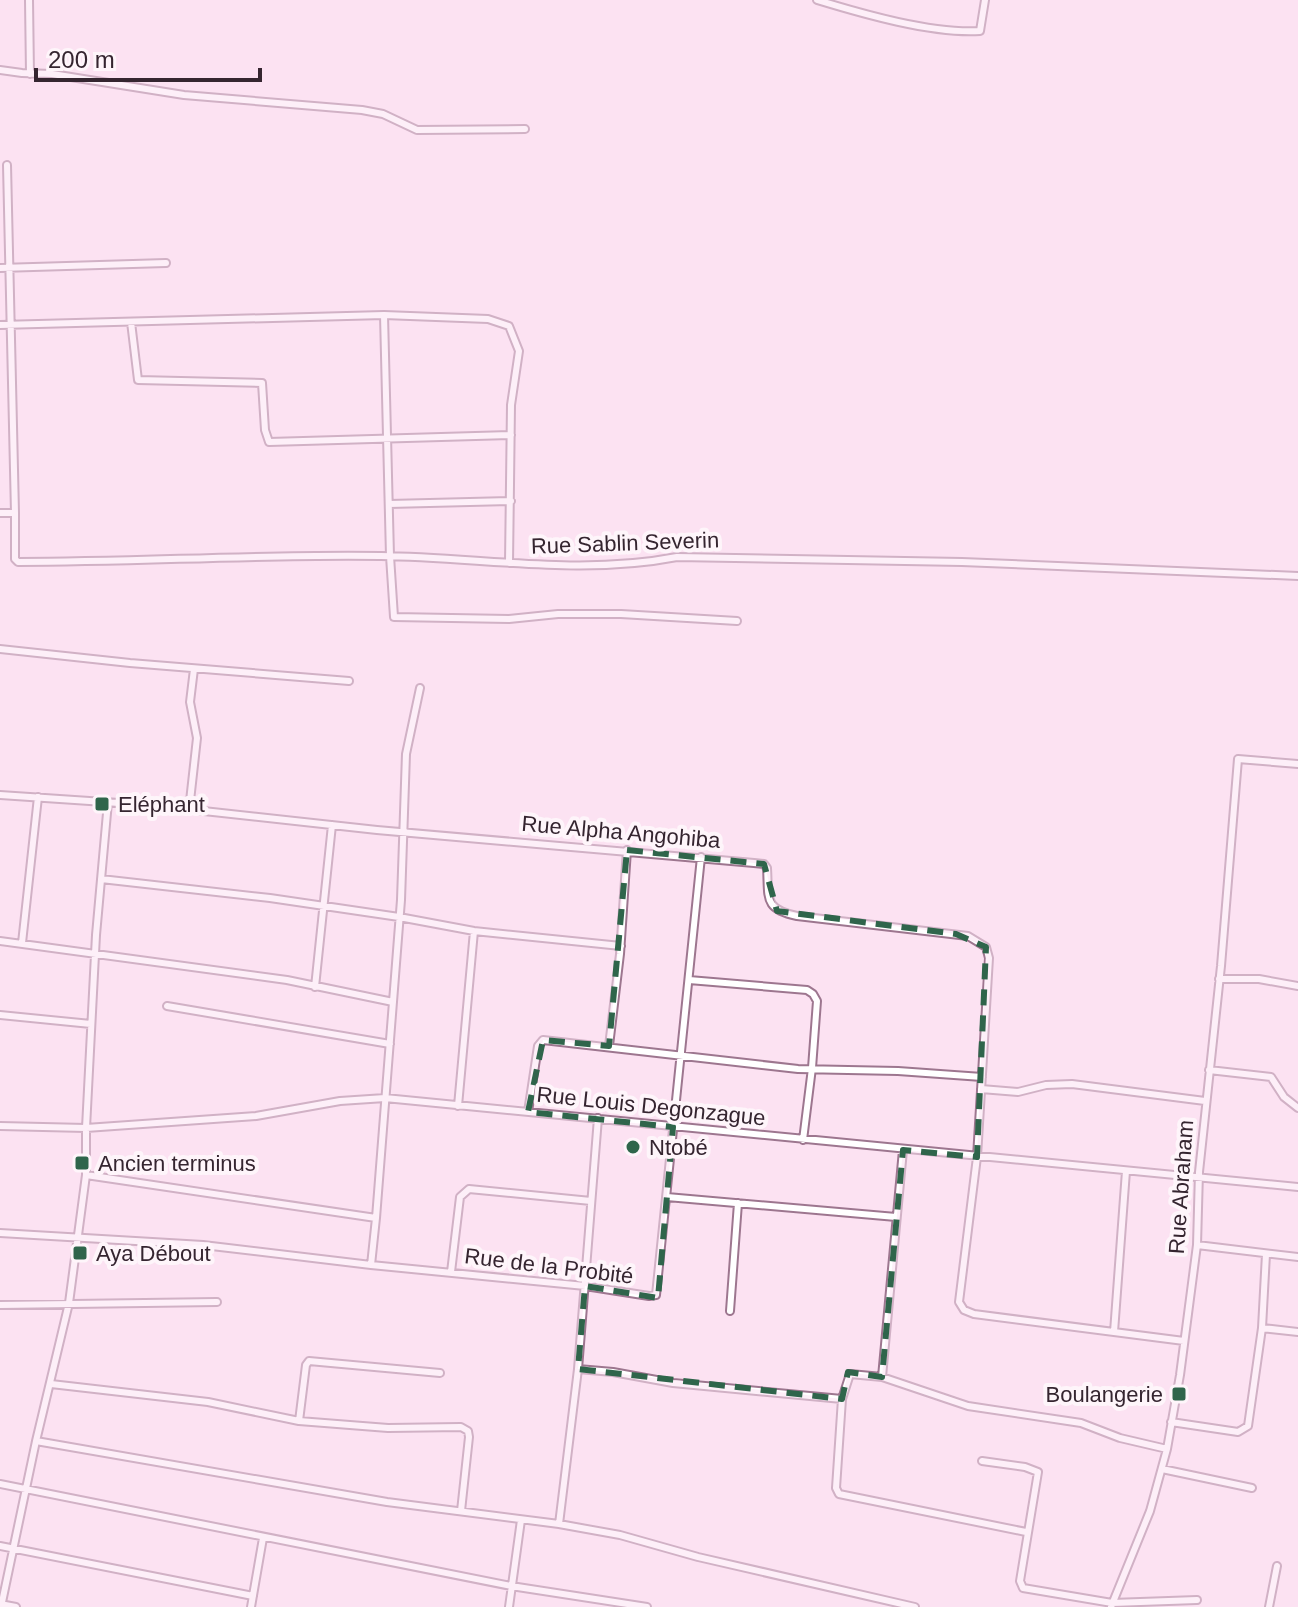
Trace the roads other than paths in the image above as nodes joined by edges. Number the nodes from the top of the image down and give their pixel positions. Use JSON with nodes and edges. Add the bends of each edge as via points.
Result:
{"nodes":[{"id":1,"x":29,"y":0,"type":"edge"},
{"id":2,"x":817,"y":0,"type":"edge"},
{"id":3,"x":985,"y":0,"type":"edge"},
{"id":4,"x":0,"y":70,"type":"edge"},
{"id":5,"x":30,"y":74,"type":"junction"},
{"id":6,"x":525,"y":129,"type":"dead end"},
{"id":7,"x":7,"y":165,"type":"dead end"},
{"id":8,"x":166,"y":263,"type":"dead end"},
{"id":9,"x":0,"y":268,"type":"edge"},
{"id":10,"x":10,"y":268,"type":"junction"},
{"id":11,"x":384,"y":315,"type":"junction"},
{"id":12,"x":131,"y":322,"type":"junction"},
{"id":13,"x":11,"y":324,"type":"junction"},
{"id":14,"x":0,"y":325,"type":"edge"},
{"id":15,"x":511,"y":435,"type":"junction"},
{"id":16,"x":387,"y":437,"type":"junction"},
{"id":17,"x":511,"y":501,"type":"junction"},
{"id":18,"x":389,"y":504,"type":"junction"},
{"id":19,"x":0,"y":513,"type":"edge"},
{"id":20,"x":15,"y":513,"type":"junction"},
{"id":21,"x":390,"y":556,"type":"junction"},
{"id":22,"x":509,"y":563,"type":"junction"},
{"id":23,"x":1298,"y":576,"type":"edge"},
{"id":24,"x":737,"y":621,"type":"dead end"},
{"id":25,"x":0,"y":649,"type":"edge"},
{"id":26,"x":194,"y":669,"type":"junction"},
{"id":27,"x":349,"y":681,"type":"dead end"},
{"id":28,"x":420,"y":688,"type":"dead end"},
{"id":29,"x":1298,"y":764,"type":"edge"},
{"id":30,"x":0,"y":795,"type":"edge"},
{"id":31,"x":38,"y":797,"type":"junction"},
{"id":32,"x":108,"y":802,"type":"junction"},
{"id":33,"x":189,"y":810,"type":"junction"},
{"id":34,"x":332,"y":825,"type":"junction"},
{"id":35,"x":405,"y":832,"type":"junction"},
{"id":36,"x":627,"y":850,"type":"junction"},
{"id":37,"x":701,"y":857,"type":"junction"},
{"id":38,"x":101,"y":879,"type":"junction"},
{"id":39,"x":323,"y":906,"type":"junction"},
{"id":40,"x":399,"y":917,"type":"junction"},
{"id":41,"x":474,"y":931,"type":"junction"},
{"id":42,"x":0,"y":941,"type":"edge"},
{"id":43,"x":22,"y":943,"type":"junction"},
{"id":44,"x":621,"y":946,"type":"junction"},
{"id":45,"x":95,"y":954,"type":"junction"},
{"id":46,"x":1219,"y":979,"type":"junction"},
{"id":47,"x":689,"y":980,"type":"junction"},
{"id":48,"x":1298,"y":986,"type":"edge"},
{"id":49,"x":315,"y":987,"type":"junction"},
{"id":50,"x":393,"y":1002,"type":"junction"},
{"id":51,"x":167,"y":1006,"type":"dead end"},
{"id":52,"x":0,"y":1015,"type":"edge"},
{"id":53,"x":91,"y":1024,"type":"junction"},
{"id":54,"x":390,"y":1044,"type":"junction"},
{"id":55,"x":609,"y":1046,"type":"junction"},
{"id":56,"x":680,"y":1054,"type":"junction"},
{"id":57,"x":812,"y":1068,"type":"junction"},
{"id":58,"x":1209,"y":1070,"type":"junction"},
{"id":59,"x":982,"y":1077,"type":"junction"},
{"id":60,"x":981,"y":1089,"type":"junction"},
{"id":61,"x":385,"y":1098,"type":"junction"},
{"id":62,"x":1205,"y":1101,"type":"junction"},
{"id":63,"x":458,"y":1106,"type":"junction"},
{"id":64,"x":1298,"y":1108,"type":"edge"},
{"id":65,"x":528,"y":1112,"type":"junction"},
{"id":66,"x":598,"y":1118,"type":"junction"},
{"id":67,"x":0,"y":1126,"type":"edge"},
{"id":68,"x":673,"y":1127,"type":"junction"},
{"id":69,"x":86,"y":1128,"type":"junction"},
{"id":70,"x":803,"y":1140,"type":"junction"},
{"id":71,"x":903,"y":1150,"type":"junction"},
{"id":72,"x":977,"y":1157,"type":"junction"},
{"id":73,"x":1126,"y":1171,"type":"junction"},
{"id":74,"x":86,"y":1175,"type":"junction"},
{"id":75,"x":1199,"y":1178,"type":"junction"},
{"id":76,"x":1298,"y":1187,"type":"edge"},
{"id":77,"x":667,"y":1197,"type":"junction"},
{"id":78,"x":591,"y":1201,"type":"junction"},
{"id":79,"x":738,"y":1203,"type":"junction"},
{"id":80,"x":896,"y":1217,"type":"junction"},
{"id":81,"x":376,"y":1218,"type":"junction"},
{"id":82,"x":0,"y":1233,"type":"edge"},
{"id":83,"x":78,"y":1236,"type":"junction"},
{"id":84,"x":1197,"y":1245,"type":"junction"},
{"id":85,"x":1266,"y":1254,"type":"junction"},
{"id":86,"x":1298,"y":1257,"type":"edge"},
{"id":87,"x":371,"y":1265,"type":"junction"},
{"id":88,"x":451,"y":1272,"type":"junction"},
{"id":89,"x":585,"y":1286,"type":"junction"},
{"id":90,"x":217,"y":1302,"type":"dead end"},
{"id":91,"x":69,"y":1303,"type":"junction"},
{"id":92,"x":0,"y":1305,"type":"edge"},
{"id":93,"x":730,"y":1311,"type":"dead end"},
{"id":94,"x":1262,"y":1328,"type":"junction"},
{"id":95,"x":1114,"y":1332,"type":"junction"},
{"id":96,"x":1298,"y":1332,"type":"edge"},
{"id":97,"x":1184,"y":1341,"type":"junction"},
{"id":98,"x":578,"y":1369,"type":"junction"},
{"id":99,"x":440,"y":1373,"type":"dead end"},
{"id":100,"x":882,"y":1377,"type":"junction"},
{"id":101,"x":51,"y":1384,"type":"junction"},
{"id":102,"x":842,"y":1399,"type":"junction"},
{"id":103,"x":299,"y":1421,"type":"junction"},
{"id":104,"x":1171,"y":1422,"type":"junction"},
{"id":105,"x":36,"y":1441,"type":"junction"},
{"id":106,"x":1167,"y":1449,"type":"junction"},
{"id":107,"x":982,"y":1461,"type":"dead end"},
{"id":108,"x":1162,"y":1469,"type":"junction"},
{"id":109,"x":0,"y":1484,"type":"edge"},
{"id":110,"x":1252,"y":1488,"type":"dead end"},
{"id":111,"x":26,"y":1490,"type":"junction"},
{"id":112,"x":461,"y":1511,"type":"junction"},
{"id":113,"x":521,"y":1520,"type":"junction"},
{"id":114,"x":559,"y":1524,"type":"junction"},
{"id":115,"x":1026,"y":1532,"type":"junction"},
{"id":116,"x":263,"y":1538,"type":"junction"},
{"id":117,"x":0,"y":1546,"type":"edge"},
{"id":118,"x":15,"y":1549,"type":"junction"},
{"id":119,"x":1277,"y":1566,"type":"dead end"},
{"id":120,"x":511,"y":1586,"type":"junction"},
{"id":121,"x":253,"y":1596,"type":"junction"},
{"id":122,"x":1197,"y":1600,"type":"dead end"},
{"id":123,"x":1,"y":1605,"type":"edge"},
{"id":124,"x":1111,"y":1605,"type":"edge"},
{"id":125,"x":634,"y":1606,"type":"edge"},
{"id":126,"x":16,"y":1607,"type":"edge"},
{"id":127,"x":251,"y":1607,"type":"edge"},
{"id":128,"x":509,"y":1607,"type":"edge"},
{"id":129,"x":647,"y":1607,"type":"edge"},
{"id":130,"x":915,"y":1607,"type":"edge"},
{"id":131,"x":1269,"y":1607,"type":"edge"}],
"edges":[{"from":1,"to":5,"type":"street"},
{"from":2,"to":3,"type":"street","via":[[924,27],[970,32],[980,31]]},
{"from":4,"to":5,"type":"street"},
{"from":5,"to":6,"type":"street","via":[[184,95],[362,110],[417,130]]},
{"from":7,"to":10,"type":"street"},
{"from":8,"to":10,"type":"street"},
{"from":9,"to":10,"type":"street"},
{"from":10,"to":13,"type":"street"},
{"from":11,"to":12,"type":"street"},
{"from":11,"to":15,"type":"street","via":[[488,319],[509,326],[519,351]]},
{"from":11,"to":16,"type":"street"},
{"from":12,"to":13,"type":"street"},
{"from":12,"to":16,"type":"street","via":[[138,380],[262,383],[269,442]]},
{"from":13,"to":14,"type":"street"},
{"from":13,"to":20,"type":"street"},
{"from":15,"to":16,"type":"street"},
{"from":15,"to":17,"type":"street"},
{"from":16,"to":18,"type":"street"},
{"from":17,"to":18,"type":"street"},
{"from":17,"to":22,"type":"street"},
{"from":18,"to":21,"type":"street"},
{"from":19,"to":20,"type":"street"},
{"from":20,"to":21,"type":"street","name":"Rue Sablin Severin","via":[[18,562]]},
{"from":21,"to":22,"type":"street","name":"Rue Sablin Severin"},
{"from":21,"to":24,"type":"street","via":[[392,615],[398,619],[621,614]]},
{"from":22,"to":23,"type":"street","name":"Rue Sablin Severin","via":[[635,563],[677,557]]},
{"from":25,"to":26,"type":"street"},
{"from":26,"to":27,"type":"street"},
{"from":26,"to":33,"type":"street","via":[[190,702],[197,738]]},
{"from":28,"to":35,"type":"street","via":[[406,754]]},
{"from":29,"to":46,"type":"street","name":"Rue Abraham","via":[[1238,759]]},
{"from":30,"to":31,"type":"street","name":"Rue Alpha Angohiba"},
{"from":31,"to":32,"type":"street","name":"Rue Alpha Angohiba"},
{"from":31,"to":43,"type":"street"},
{"from":32,"to":33,"type":"street","name":"Rue Alpha Angohiba"},
{"from":32,"to":38,"type":"street"},
{"from":33,"to":34,"type":"street","name":"Rue Alpha Angohiba"},
{"from":34,"to":35,"type":"street","name":"Rue Alpha Angohiba"},
{"from":34,"to":39,"type":"street"},
{"from":35,"to":36,"type":"street","name":"Rue Alpha Angohiba"},
{"from":35,"to":40,"type":"street"},
{"from":36,"to":37,"type":"street","name":"Rue Alpha Angohiba"},
{"from":36,"to":44,"type":"street"},
{"from":37,"to":47,"type":"street","name":"Rue de la Probité"},
{"from":37,"to":59,"type":"street","name":"Rue Alpha Angohiba","via":[[764,864],[777,911],[979,941],[989,958]]},
{"from":38,"to":39,"type":"street"},
{"from":38,"to":45,"type":"street"},
{"from":39,"to":40,"type":"street"},
{"from":39,"to":49,"type":"street"},
{"from":40,"to":41,"type":"street"},
{"from":40,"to":50,"type":"street"},
{"from":41,"to":44,"type":"street"},
{"from":41,"to":63,"type":"street"},
{"from":42,"to":43,"type":"street"},
{"from":43,"to":45,"type":"street"},
{"from":44,"to":55,"type":"street"},
{"from":45,"to":49,"type":"street"},
{"from":45,"to":53,"type":"street"},
{"from":46,"to":48,"type":"street"},
{"from":46,"to":58,"type":"street","name":"Rue Abraham"},
{"from":47,"to":56,"type":"street","name":"Rue de la Probité"},
{"from":47,"to":57,"type":"street","via":[[813,994],[817,1001]]},
{"from":49,"to":50,"type":"street"},
{"from":50,"to":54,"type":"street"},
{"from":51,"to":54,"type":"street"},
{"from":52,"to":53,"type":"street"},
{"from":53,"to":69,"type":"street"},
{"from":54,"to":61,"type":"street"},
{"from":55,"to":56,"type":"street"},
{"from":55,"to":65,"type":"street","via":[[543,1040]]},
{"from":56,"to":57,"type":"street"},
{"from":56,"to":68,"type":"street","name":"Rue de la Probité"},
{"from":57,"to":59,"type":"street"},
{"from":57,"to":70,"type":"street"},
{"from":58,"to":62,"type":"street","name":"Rue Abraham"},
{"from":58,"to":64,"type":"street","via":[[1271,1077]]},
{"from":59,"to":60,"type":"street","name":"Rue Alpha Angohiba"},
{"from":60,"to":62,"type":"street","via":[[1018,1092],[1072,1084]]},
{"from":60,"to":72,"type":"street","name":"Rue Alpha Angohiba"},
{"from":61,"to":63,"type":"street","name":"Rue Louis Degonzague"},
{"from":61,"to":69,"type":"street","name":"Rue Louis Degonzague","via":[[256,1116]]},
{"from":61,"to":81,"type":"street"},
{"from":62,"to":75,"type":"street","name":"Rue Abraham"},
{"from":63,"to":65,"type":"street","name":"Rue Louis Degonzague"},
{"from":65,"to":66,"type":"street","name":"Rue Louis Degonzague"},
{"from":66,"to":68,"type":"street","name":"Rue Louis Degonzague"},
{"from":66,"to":78,"type":"street"},
{"from":67,"to":69,"type":"street","name":"Rue Louis Degonzague"},
{"from":68,"to":70,"type":"street","name":"Rue Louis Degonzague"},
{"from":68,"to":77,"type":"street","name":"Rue de la Probité"},
{"from":69,"to":74,"type":"street"},
{"from":70,"to":71,"type":"street","name":"Rue Louis Degonzague"},
{"from":71,"to":72,"type":"street","name":"Rue Louis Degonzague"},
{"from":71,"to":80,"type":"street"},
{"from":72,"to":73,"type":"street","name":"Rue Louis Degonzague"},
{"from":72,"to":95,"type":"street","name":"Rue Alpha Angohiba","via":[[959,1302],[964,1310]]},
{"from":73,"to":75,"type":"street","name":"Rue Louis Degonzague"},
{"from":73,"to":95,"type":"street"},
{"from":74,"to":81,"type":"street"},
{"from":74,"to":83,"type":"street"},
{"from":75,"to":76,"type":"street","name":"Rue Louis Degonzague"},
{"from":75,"to":84,"type":"street","name":"Rue Abraham"},
{"from":77,"to":79,"type":"street"},
{"from":77,"to":89,"type":"street","name":"Rue de la Probité","via":[[656,1295]]},
{"from":78,"to":88,"type":"street","via":[[469,1189],[460,1197]]},
{"from":78,"to":89,"type":"street"},
{"from":79,"to":80,"type":"street"},
{"from":79,"to":93,"type":"street"},
{"from":80,"to":100,"type":"street"},
{"from":81,"to":87,"type":"street"},
{"from":82,"to":83,"type":"street","name":"Rue de la Probité"},
{"from":83,"to":87,"type":"street","name":"Rue de la Probité"},
{"from":83,"to":91,"type":"street"},
{"from":84,"to":85,"type":"street"},
{"from":84,"to":97,"type":"street","name":"Rue Abraham"},
{"from":85,"to":86,"type":"street"},
{"from":85,"to":94,"type":"street"},
{"from":87,"to":88,"type":"street","name":"Rue de la Probité"},
{"from":88,"to":89,"type":"street","name":"Rue de la Probité"},
{"from":89,"to":98,"type":"street"},
{"from":90,"to":91,"type":"street"},
{"from":91,"to":92,"type":"street"},
{"from":91,"to":101,"type":"street"},
{"from":94,"to":96,"type":"street"},
{"from":94,"to":104,"type":"street","via":[[1245,1430]]},
{"from":95,"to":97,"type":"street"},
{"from":97,"to":104,"type":"street","name":"Rue Abraham"},
{"from":98,"to":102,"type":"street"},
{"from":98,"to":114,"type":"street"},
{"from":99,"to":103,"type":"street","via":[[309,1361]]},
{"from":100,"to":102,"type":"street","via":[[850,1374]]},
{"from":100,"to":106,"type":"street","via":[[968,1406],[1081,1423]]},
{"from":101,"to":103,"type":"street","via":[[208,1402]]},
{"from":101,"to":105,"type":"street"},
{"from":102,"to":115,"type":"street","via":[[839,1494]]},
{"from":103,"to":112,"type":"street","via":[[461,1427],[469,1437]]},
{"from":104,"to":106,"type":"street","name":"Rue Abraham"},
{"from":105,"to":111,"type":"street"},
{"from":105,"to":112,"type":"street"},
{"from":106,"to":108,"type":"street","name":"Rue Abraham"},
{"from":107,"to":115,"type":"street","via":[[1038,1472]]},
{"from":108,"to":110,"type":"street"},
{"from":108,"to":124,"type":"street","name":"Rue Abraham"},
{"from":109,"to":111,"type":"street"},
{"from":111,"to":116,"type":"street"},
{"from":111,"to":118,"type":"street"},
{"from":112,"to":113,"type":"street"},
{"from":113,"to":114,"type":"street"},
{"from":113,"to":120,"type":"street"},
{"from":114,"to":130,"type":"street"},
{"from":115,"to":124,"type":"street","via":[[1023,1588]]},
{"from":116,"to":120,"type":"street"},
{"from":116,"to":121,"type":"street"},
{"from":117,"to":118,"type":"street"},
{"from":118,"to":121,"type":"street"},
{"from":118,"to":123,"type":"street"},
{"from":119,"to":131,"type":"street"},
{"from":120,"to":125,"type":"street"},
{"from":120,"to":128,"type":"street"},
{"from":121,"to":127,"type":"street"},
{"from":122,"to":124,"type":"street"},
{"from":123,"to":126,"type":"street"},
{"from":125,"to":129,"type":"street"}]}
